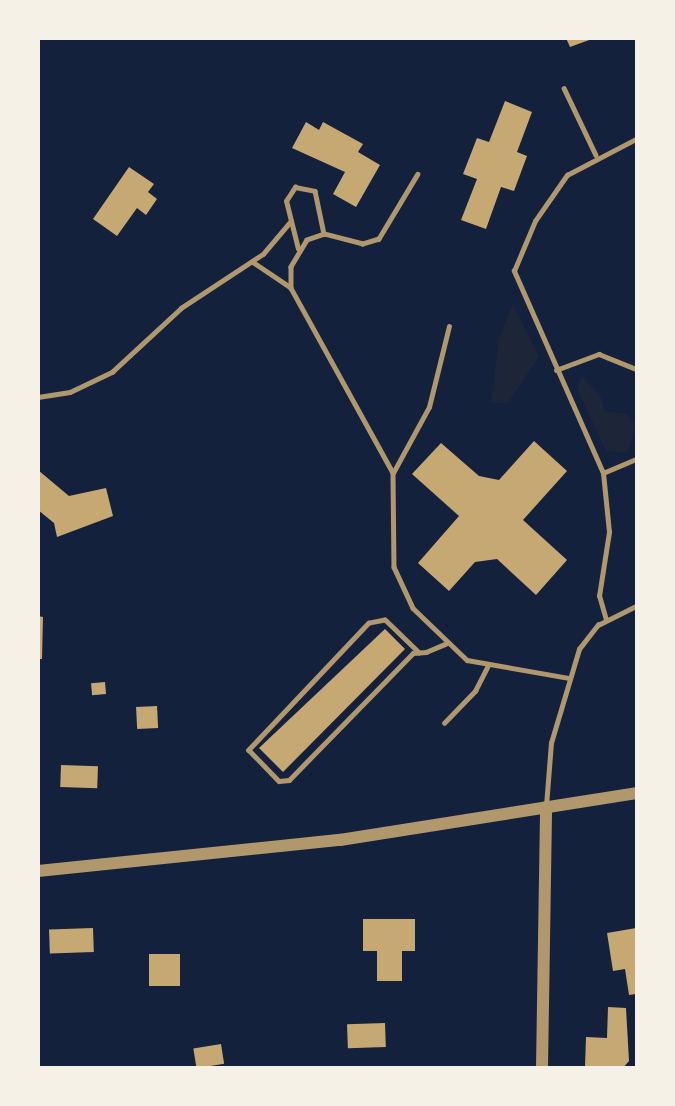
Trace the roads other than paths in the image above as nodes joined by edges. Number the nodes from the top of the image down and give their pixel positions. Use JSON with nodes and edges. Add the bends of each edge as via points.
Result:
{"nodes":[{"id":1,"x":564,"y":88,"type":"dead end"},
{"id":2,"x":636,"y":139,"type":"edge"},
{"id":3,"x":596,"y":155,"type":"junction"},
{"id":4,"x":418,"y":174,"type":"dead end"},
{"id":5,"x":291,"y":221,"type":"junction"},
{"id":6,"x":324,"y":234,"type":"junction"},
{"id":7,"x":298,"y":250,"type":"junction"},
{"id":8,"x":253,"y":262,"type":"junction"},
{"id":9,"x":290,"y":288,"type":"junction"},
{"id":10,"x":449,"y":326,"type":"dead end"},
{"id":11,"x":636,"y":369,"type":"edge"},
{"id":12,"x":556,"y":370,"type":"junction"},
{"id":13,"x":38,"y":397,"type":"edge"},
{"id":14,"x":636,"y":460,"type":"edge"},
{"id":15,"x":393,"y":473,"type":"junction"},
{"id":16,"x":603,"y":473,"type":"junction"},
{"id":17,"x":636,"y":606,"type":"edge"},
{"id":18,"x":606,"y":620,"type":"junction"},
{"id":19,"x":445,"y":644,"type":"junction"},
{"id":20,"x":419,"y":653,"type":"junction"},
{"id":21,"x":486,"y":667,"type":"junction"},
{"id":22,"x":569,"y":678,"type":"junction"},
{"id":23,"x":444,"y":723,"type":"dead end"},
{"id":24,"x":636,"y":793,"type":"edge"},
{"id":25,"x":546,"y":807,"type":"junction"},
{"id":26,"x":38,"y":871,"type":"edge"},
{"id":27,"x":542,"y":1068,"type":"edge"}],
"edges":[{"from":1,"to":3,"type":"lane"},
{"from":2,"to":3,"type":"lane"},
{"from":3,"to":12,"type":"lane","via":[[558,184],[515,262],[519,294]]},
{"from":4,"to":6,"type":"lane","via":[[379,239],[363,243]]},
{"from":5,"to":6,"type":"lane","via":[[287,195],[306,186],[318,195]]},
{"from":5,"to":7,"type":"lane"},
{"from":5,"to":8,"type":"lane"},
{"from":6,"to":7,"type":"lane"},
{"from":7,"to":9,"type":"lane"},
{"from":8,"to":9,"type":"lane"},
{"from":8,"to":13,"type":"lane","via":[[181,308],[112,372],[71,391]]},
{"from":9,"to":15,"type":"lane"},
{"from":10,"to":15,"type":"lane","via":[[429,407]]},
{"from":11,"to":12,"type":"lane","via":[[599,354]]},
{"from":12,"to":16,"type":"lane"},
{"from":14,"to":16,"type":"lane"},
{"from":15,"to":19,"type":"lane","via":[[398,579]]},
{"from":16,"to":18,"type":"lane","via":[[609,532],[599,596]]},
{"from":17,"to":18,"type":"lane"},
{"from":18,"to":22,"type":"lane","via":[[584,640]]},
{"from":19,"to":20,"type":"lane"},
{"from":19,"to":21,"type":"lane"},
{"from":20,"to":20,"type":"lane","via":[[289,780],[279,781],[248,750],[369,623],[384,620]]},
{"from":21,"to":22,"type":"lane"},
{"from":21,"to":23,"type":"lane","via":[[475,691]]},
{"from":22,"to":25,"type":"lane","via":[[547,766]]},
{"from":24,"to":25,"type":"street"},
{"from":25,"to":26,"type":"street","via":[[340,840]]},
{"from":25,"to":27,"type":"street"}]}
